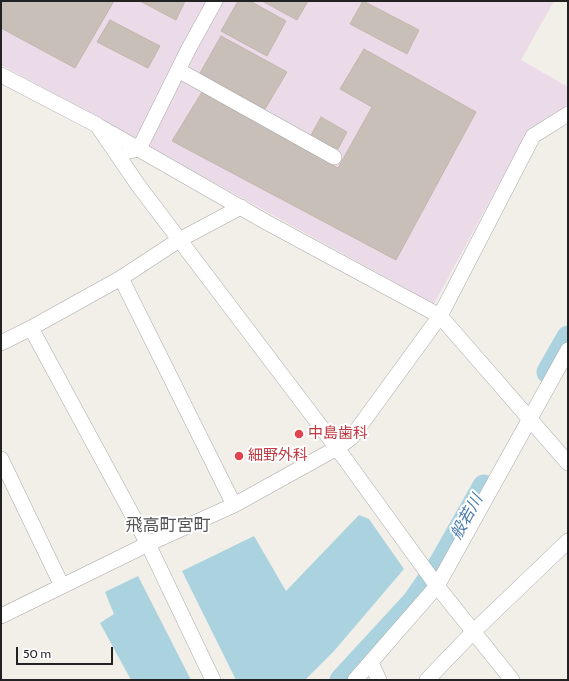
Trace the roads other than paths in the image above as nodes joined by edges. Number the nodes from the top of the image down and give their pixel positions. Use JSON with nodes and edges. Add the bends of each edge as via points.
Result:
{"nodes":[{"id":1,"x":215,"y":1,"type":"edge"},
{"id":2,"x":178,"y":70,"type":"junction"},
{"id":3,"x":1,"y":74,"type":"edge"},
{"id":4,"x":568,"y":115,"type":"edge"},
{"id":5,"x":97,"y":125,"type":"junction"},
{"id":6,"x":139,"y":149,"type":"junction"},
{"id":7,"x":117,"y":155,"type":"junction"},
{"id":8,"x":334,"y":157,"type":"dead end"},
{"id":9,"x":241,"y":207,"type":"junction"},
{"id":10,"x":179,"y":240,"type":"junction"},
{"id":11,"x":121,"y":278,"type":"junction"},
{"id":12,"x":440,"y":316,"type":"junction"},
{"id":13,"x":31,"y":328,"type":"junction"},
{"id":14,"x":1,"y":343,"type":"edge"},
{"id":15,"x":568,"y":350,"type":"edge"},
{"id":16,"x":530,"y":419,"type":"junction"},
{"id":17,"x":336,"y":448,"type":"junction"},
{"id":18,"x":1,"y":459,"type":"edge"},
{"id":19,"x":568,"y":463,"type":"edge"},
{"id":20,"x":234,"y":505,"type":"junction"},
{"id":21,"x":568,"y":541,"type":"edge"},
{"id":22,"x":148,"y":544,"type":"junction"},
{"id":23,"x":62,"y":586,"type":"junction"},
{"id":24,"x":437,"y":586,"type":"junction"},
{"id":25,"x":1,"y":616,"type":"edge"},
{"id":26,"x":473,"y":632,"type":"junction"},
{"id":27,"x":371,"y":663,"type":"junction"},
{"id":28,"x":214,"y":680,"type":"edge"},
{"id":29,"x":355,"y":680,"type":"edge"},
{"id":30,"x":380,"y":680,"type":"edge"},
{"id":31,"x":427,"y":680,"type":"edge"},
{"id":32,"x":512,"y":680,"type":"edge"}],
"edges":[{"from":1,"to":2,"type":"street"},
{"from":2,"to":6,"type":"street"},
{"from":2,"to":8,"type":"street"},
{"from":3,"to":5,"type":"street"},
{"from":4,"to":12,"type":"street","via":[[533,136]]},
{"from":5,"to":6,"type":"street"},
{"from":5,"to":7,"type":"street"},
{"from":6,"to":7,"type":"street"},
{"from":6,"to":9,"type":"street"},
{"from":7,"to":10,"type":"street"},
{"from":9,"to":10,"type":"street"},
{"from":9,"to":12,"type":"street"},
{"from":10,"to":11,"type":"street"},
{"from":10,"to":17,"type":"street"},
{"from":11,"to":13,"type":"street"},
{"from":11,"to":20,"type":"street"},
{"from":12,"to":16,"type":"street"},
{"from":12,"to":17,"type":"street","via":[[351,438]]},
{"from":13,"to":14,"type":"street"},
{"from":13,"to":22,"type":"street"},
{"from":15,"to":16,"type":"street"},
{"from":16,"to":19,"type":"street"},
{"from":16,"to":24,"type":"street"},
{"from":17,"to":20,"type":"street"},
{"from":17,"to":24,"type":"street"},
{"from":18,"to":23,"type":"street"},
{"from":20,"to":22,"type":"street"},
{"from":21,"to":26,"type":"street"},
{"from":22,"to":23,"type":"street"},
{"from":22,"to":28,"type":"street"},
{"from":23,"to":25,"type":"street"},
{"from":24,"to":26,"type":"street"},
{"from":24,"to":27,"type":"street"},
{"from":26,"to":31,"type":"street"},
{"from":26,"to":32,"type":"street"},
{"from":27,"to":29,"type":"street"},
{"from":27,"to":30,"type":"street"}]}
